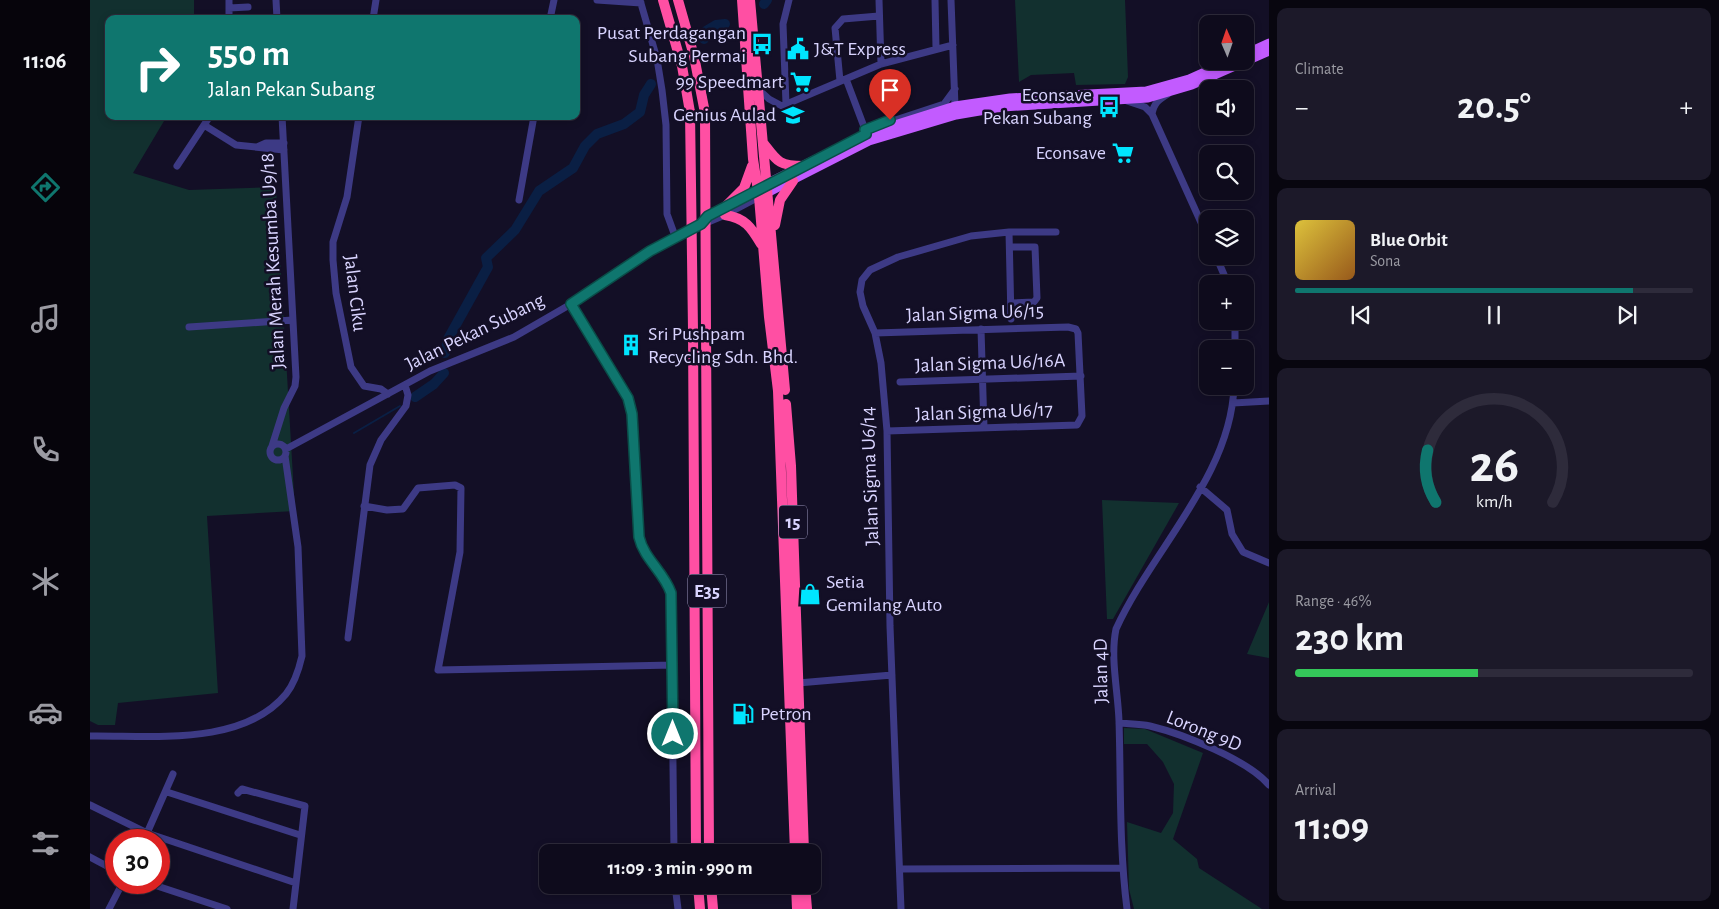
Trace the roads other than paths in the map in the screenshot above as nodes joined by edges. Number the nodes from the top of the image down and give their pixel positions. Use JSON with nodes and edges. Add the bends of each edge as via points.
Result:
{"nodes":[{"id":1,"x":276,"y":0,"type":"edge"},
{"id":2,"x":376,"y":0,"type":"edge"},
{"id":3,"x":554,"y":0,"type":"edge"},
{"id":4,"x":597,"y":0,"type":"edge"},
{"id":5,"x":663,"y":0,"type":"edge"},
{"id":6,"x":678,"y":0,"type":"edge"},
{"id":7,"x":742,"y":0,"type":"edge"},
{"id":8,"x":750,"y":0,"type":"edge"},
{"id":9,"x":789,"y":0,"type":"edge"},
{"id":10,"x":879,"y":0,"type":"edge"},
{"id":11,"x":935,"y":0,"type":"edge"},
{"id":12,"x":951,"y":0,"type":"edge"},
{"id":13,"x":641,"y":2,"type":"edge"},
{"id":14,"x":229,"y":4,"type":"edge"},
{"id":15,"x":248,"y":7,"type":"dead end"},
{"id":16,"x":277,"y":15,"type":"edge"},
{"id":17,"x":374,"y":15,"type":"edge"},
{"id":18,"x":551,"y":15,"type":"edge"},
{"id":19,"x":879,"y":16,"type":"junction"},
{"id":20,"x":1269,"y":44,"type":"edge"},
{"id":21,"x":953,"y":45,"type":"junction"},
{"id":22,"x":936,"y":48,"type":"junction"},
{"id":23,"x":1254,"y":50,"type":"edge"},
{"id":24,"x":1269,"y":52,"type":"edge"},
{"id":25,"x":881,"y":64,"type":"junction"},
{"id":26,"x":1209,"y":70,"type":"edge"},
{"id":27,"x":843,"y":80,"type":"junction"},
{"id":28,"x":758,"y":89,"type":"junction"},
{"id":29,"x":954,"y":89,"type":"junction"},
{"id":30,"x":1168,"y":94,"type":"junction"},
{"id":31,"x":1125,"y":100,"type":"junction"},
{"id":32,"x":786,"y":104,"type":"junction"},
{"id":33,"x":955,"y":106,"type":"junction"},
{"id":34,"x":1152,"y":114,"type":"junction"},
{"id":35,"x":207,"y":120,"type":"edge"},
{"id":36,"x":282,"y":120,"type":"edge"},
{"id":37,"x":358,"y":120,"type":"edge"},
{"id":38,"x":533,"y":120,"type":"edge"},
{"id":39,"x":204,"y":125,"type":"junction"},
{"id":40,"x":866,"y":132,"type":"junction"},
{"id":41,"x":763,"y":143,"type":"junction"},
{"id":42,"x":284,"y":146,"type":"junction"},
{"id":43,"x":754,"y":159,"type":"junction"},
{"id":44,"x":176,"y":166,"type":"dead end"},
{"id":45,"x":803,"y":166,"type":"junction"},
{"id":46,"x":793,"y":181,"type":"junction"},
{"id":47,"x":763,"y":191,"type":"junction"},
{"id":48,"x":520,"y":200,"type":"dead end"},
{"id":49,"x":724,"y":212,"type":"junction"},
{"id":50,"x":1199,"y":218,"type":"edge"},
{"id":51,"x":772,"y":232,"type":"junction"},
{"id":52,"x":1009,"y":232,"type":"junction"},
{"id":53,"x":1056,"y":232,"type":"dead end"},
{"id":54,"x":675,"y":236,"type":"junction"},
{"id":55,"x":762,"y":247,"type":"junction"},
{"id":56,"x":1010,"y":247,"type":"junction"},
{"id":57,"x":1011,"y":303,"type":"junction"},
{"id":58,"x":571,"y":304,"type":"junction"},
{"id":59,"x":1011,"y":318,"type":"dead end"},
{"id":60,"x":293,"y":320,"type":"junction"},
{"id":61,"x":189,"y":327,"type":"dead end"},
{"id":62,"x":981,"y":329,"type":"junction"},
{"id":63,"x":875,"y":333,"type":"junction"},
{"id":64,"x":1081,"y":376,"type":"junction"},
{"id":65,"x":982,"y":379,"type":"junction"},
{"id":66,"x":900,"y":382,"type":"dead end"},
{"id":67,"x":405,"y":385,"type":"junction"},
{"id":68,"x":388,"y":394,"type":"junction"},
{"id":69,"x":1233,"y":395,"type":"edge"},
{"id":70,"x":1269,"y":401,"type":"edge"},
{"id":71,"x":1233,"y":403,"type":"junction"},
{"id":72,"x":984,"y":428,"type":"junction"},
{"id":73,"x":887,"y":431,"type":"junction"},
{"id":74,"x":278,"y":432,"type":"junction"},
{"id":75,"x":272,"y":446,"type":"junction"},
{"id":76,"x":283,"y":453,"type":"junction"},
{"id":77,"x":1200,"y":487,"type":"junction"},
{"id":78,"x":364,"y":506,"type":"junction"},
{"id":79,"x":1269,"y":563,"type":"edge"},
{"id":80,"x":348,"y":638,"type":"dead end"},
{"id":81,"x":673,"y":665,"type":"junction"},
{"id":82,"x":892,"y":675,"type":"junction"},
{"id":83,"x":798,"y":683,"type":"junction"},
{"id":84,"x":1119,"y":723,"type":"junction"},
{"id":85,"x":90,"y":736,"type":"edge"},
{"id":86,"x":173,"y":774,"type":"dead end"},
{"id":87,"x":1269,"y":785,"type":"edge"},
{"id":88,"x":167,"y":792,"type":"junction"},
{"id":89,"x":238,"y":793,"type":"dead end"},
{"id":90,"x":90,"y":805,"type":"edge"},
{"id":91,"x":131,"y":829,"type":"edge"},
{"id":92,"x":149,"y":829,"type":"edge"},
{"id":93,"x":300,"y":834,"type":"junction"},
{"id":94,"x":674,"y":844,"type":"edge"},
{"id":95,"x":696,"y":844,"type":"edge"},
{"id":96,"x":709,"y":844,"type":"edge"},
{"id":97,"x":795,"y":844,"type":"edge"},
{"id":98,"x":804,"y":844,"type":"edge"},
{"id":99,"x":170,"y":845,"type":"edge"},
{"id":100,"x":90,"y":857,"type":"edge"},
{"id":101,"x":105,"y":865,"type":"edge"},
{"id":102,"x":1122,"y":868,"type":"junction"},
{"id":103,"x":900,"y":869,"type":"junction"},
{"id":104,"x":296,"y":883,"type":"junction"},
{"id":105,"x":170,"y":890,"type":"edge"},
{"id":106,"x":117,"y":894,"type":"edge"},
{"id":107,"x":676,"y":894,"type":"edge"},
{"id":108,"x":699,"y":894,"type":"edge"},
{"id":109,"x":712,"y":894,"type":"edge"},
{"id":110,"x":796,"y":894,"type":"edge"},
{"id":111,"x":805,"y":894,"type":"edge"},
{"id":112,"x":109,"y":909,"type":"edge"},
{"id":113,"x":227,"y":909,"type":"edge"},
{"id":114,"x":293,"y":909,"type":"edge"},
{"id":115,"x":678,"y":909,"type":"edge"},
{"id":116,"x":700,"y":909,"type":"edge"},
{"id":117,"x":713,"y":909,"type":"edge"},
{"id":118,"x":797,"y":909,"type":"edge"},
{"id":119,"x":806,"y":909,"type":"edge"},
{"id":120,"x":901,"y":909,"type":"edge"},
{"id":121,"x":1126,"y":909,"type":"edge"}],
"edges":[{"from":1,"to":16,"type":"street"},
{"from":2,"to":17,"type":"street"},
{"from":3,"to":18,"type":"street"},
{"from":4,"to":13,"type":"street"},
{"from":5,"to":95,"type":"highway","number":"E35","bridge":true,"via":[[682,66],[690,112]]},
{"from":6,"to":96,"type":"highway","number":"E35","bridge":true,"via":[[694,56],[705,113]]},
{"from":7,"to":43,"type":"highway","number":"15"},
{"from":8,"to":28,"type":"highway","number":"15"},
{"from":9,"to":32,"type":"street","via":[[782,24]]},
{"from":10,"to":19,"type":"street"},
{"from":11,"to":22,"type":"street"},
{"from":12,"to":21,"type":"street"},
{"from":13,"to":54,"type":"street","via":[[662,90],[666,126],[666,214]]},
{"from":14,"to":15,"type":"street"},
{"from":19,"to":25,"type":"street"},
{"from":19,"to":27,"type":"street","via":[[843,19],[835,28]]},
{"from":20,"to":23,"type":"main road"},
{"from":21,"to":22,"type":"street"},
{"from":21,"to":29,"type":"street"},
{"from":22,"to":25,"type":"street"},
{"from":24,"to":30,"type":"main road"},
{"from":25,"to":27,"type":"street"},
{"from":26,"to":33,"type":"main road","via":[[1146,91],[1010,98]]},
{"from":27,"to":32,"type":"street"},
{"from":27,"to":40,"type":"street"},
{"from":28,"to":32,"type":"street","via":[[777,104]]},
{"from":28,"to":41,"type":"highway","number":"15"},
{"from":29,"to":33,"type":"street"},
{"from":29,"to":40,"type":"street","via":[[941,105]]},
{"from":30,"to":31,"type":"main road"},
{"from":30,"to":34,"type":"street","via":[[1157,101]]},
{"from":31,"to":34,"type":"street","via":[[1145,107]]},
{"from":31,"to":46,"type":"main road","via":[[1003,107],[956,114],[869,141]]},
{"from":33,"to":40,"type":"main road"},
{"from":34,"to":50,"type":"street"},
{"from":35,"to":39,"type":"street"},
{"from":36,"to":42,"type":"street","name":"Jalan Merah Kesumba U9/18"},
{"from":37,"to":68,"type":"street","name":"Jalan Ciku","via":[[347,197],[333,242],[336,293],[351,367],[364,386],[381,389]]},
{"from":38,"to":48,"type":"street"},
{"from":39,"to":42,"type":"street","via":[[236,146],[267,150]]},
{"from":39,"to":44,"type":"street"},
{"from":40,"to":45,"type":"main road"},
{"from":41,"to":45,"type":"highway","via":[[782,164]]},
{"from":41,"to":47,"type":"highway","number":"15"},
{"from":42,"to":60,"type":"street","name":"Jalan Merah Kesumba U9/18"},
{"from":43,"to":47,"type":"highway","number":"15"},
{"from":43,"to":49,"type":"highway","via":[[744,188]]},
{"from":45,"to":47,"type":"main road"},
{"from":46,"to":47,"type":"main road"},
{"from":46,"to":51,"type":"highway","via":[[780,200]]},
{"from":47,"to":49,"type":"street","name":"Jalan Pekan Subang"},
{"from":47,"to":51,"type":"highway","number":"15"},
{"from":47,"to":55,"type":"highway","number":"15"},
{"from":49,"to":54,"type":"street","name":"Jalan Pekan Subang","via":[[708,216],[701,224]]},
{"from":49,"to":55,"type":"highway","via":[[748,223]]},
{"from":51,"to":83,"type":"highway","number":"15","via":[[791,466]]},
{"from":52,"to":53,"type":"street","name":"Jalan Sigma U6/14"},
{"from":52,"to":56,"type":"street"},
{"from":52,"to":63,"type":"street","name":"Jalan Sigma U6/14","via":[[971,236],[898,257],[870,270],[862,280],[860,292]]},
{"from":54,"to":58,"type":"street","name":"Jalan Pekan Subang"},
{"from":55,"to":97,"type":"highway","number":"15","via":[[782,446]]},
{"from":56,"to":57,"type":"street"},
{"from":56,"to":57,"type":"street","via":[[1035,247],[1037,298],[1034,302]]},
{"from":57,"to":59,"type":"street"},
{"from":58,"to":67,"type":"street","name":"Jalan Pekan Subang","via":[[514,337],[453,360]]},
{"from":58,"to":81,"type":"street","via":[[628,398],[634,428],[639,537],[643,550],[671,593]]},
{"from":60,"to":61,"type":"street"},
{"from":60,"to":74,"type":"street","name":"Jalan Merah Kesumba U9/18","via":[[296,381]]},
{"from":62,"to":63,"type":"street","name":"Jalan Sigma U6/15"},
{"from":62,"to":64,"type":"street","name":"Jalan Sigma U6/15","via":[[1076,329]]},
{"from":62,"to":65,"type":"street"},
{"from":63,"to":73,"type":"street","name":"Jalan Sigma U6/14"},
{"from":64,"to":65,"type":"street","name":"Jalan Sigma U6/16A"},
{"from":64,"to":72,"type":"street","name":"Jalan Sigma U6/17","via":[[1082,416],[1080,422],[1073,426]]},
{"from":65,"to":66,"type":"street","name":"Jalan Sigma U6/16A"},
{"from":65,"to":72,"type":"street"},
{"from":67,"to":68,"type":"street","name":"Jalan Pekan Subang"},
{"from":67,"to":78,"type":"street","via":[[408,395],[406,406],[374,454]]},
{"from":68,"to":76,"type":"street","name":"Jalan Pekan Subang"},
{"from":69,"to":71,"type":"street","name":"Jalan 4D"},
{"from":70,"to":71,"type":"street"},
{"from":71,"to":77,"type":"street","name":"Jalan 4D","via":[[1220,452]]},
{"from":72,"to":73,"type":"street","name":"Jalan Sigma U6/17"},
{"from":73,"to":82,"type":"street","name":"Jalan Sigma U6/14"},
{"from":74,"to":75,"type":"street","name":"Jalan Merah Kesumba U9/18"},
{"from":74,"to":76,"type":"street"},
{"from":75,"to":76,"type":"street","via":[[280,444]]},
{"from":75,"to":76,"type":"street","via":[[271,457]]},
{"from":76,"to":85,"type":"street","via":[[298,547],[302,656],[298,672],[286,694],[261,716],[209,734]]},
{"from":77,"to":79,"type":"street","via":[[1227,510],[1232,534],[1243,552]]},
{"from":77,"to":84,"type":"street","name":"Jalan 4D","via":[[1116,629]]},
{"from":78,"to":80,"type":"street"},
{"from":78,"to":81,"type":"street","via":[[403,510],[418,488],[455,485],[461,488],[460,552],[438,670]]},
{"from":81,"to":94,"type":"street"},
{"from":82,"to":83,"type":"street"},
{"from":82,"to":103,"type":"street","name":"Jalan Sigma U6/14"},
{"from":83,"to":98,"type":"highway","number":"15"},
{"from":84,"to":87,"type":"street","name":"Lorong 9D","via":[[1147,726],[1176,735],[1239,761]]},
{"from":84,"to":102,"type":"street","name":"Jalan 4D"},
{"from":86,"to":88,"type":"street"},
{"from":88,"to":92,"type":"street"},
{"from":88,"to":93,"type":"street"},
{"from":89,"to":93,"type":"street","via":[[242,789],[305,806]]},
{"from":90,"to":91,"type":"street"},
{"from":93,"to":104,"type":"street"},
{"from":99,"to":104,"type":"street"},
{"from":100,"to":101,"type":"street"},
{"from":102,"to":103,"type":"street"},
{"from":102,"to":121,"type":"street","name":"Jalan 4D"},
{"from":103,"to":120,"type":"street","name":"Jalan Sigma U6/14"},
{"from":104,"to":114,"type":"street"},
{"from":105,"to":113,"type":"street"},
{"from":106,"to":112,"type":"street"},
{"from":107,"to":115,"type":"street"},
{"from":108,"to":116,"type":"highway"},
{"from":109,"to":117,"type":"highway"},
{"from":110,"to":118,"type":"highway"},
{"from":111,"to":119,"type":"highway"}]}
